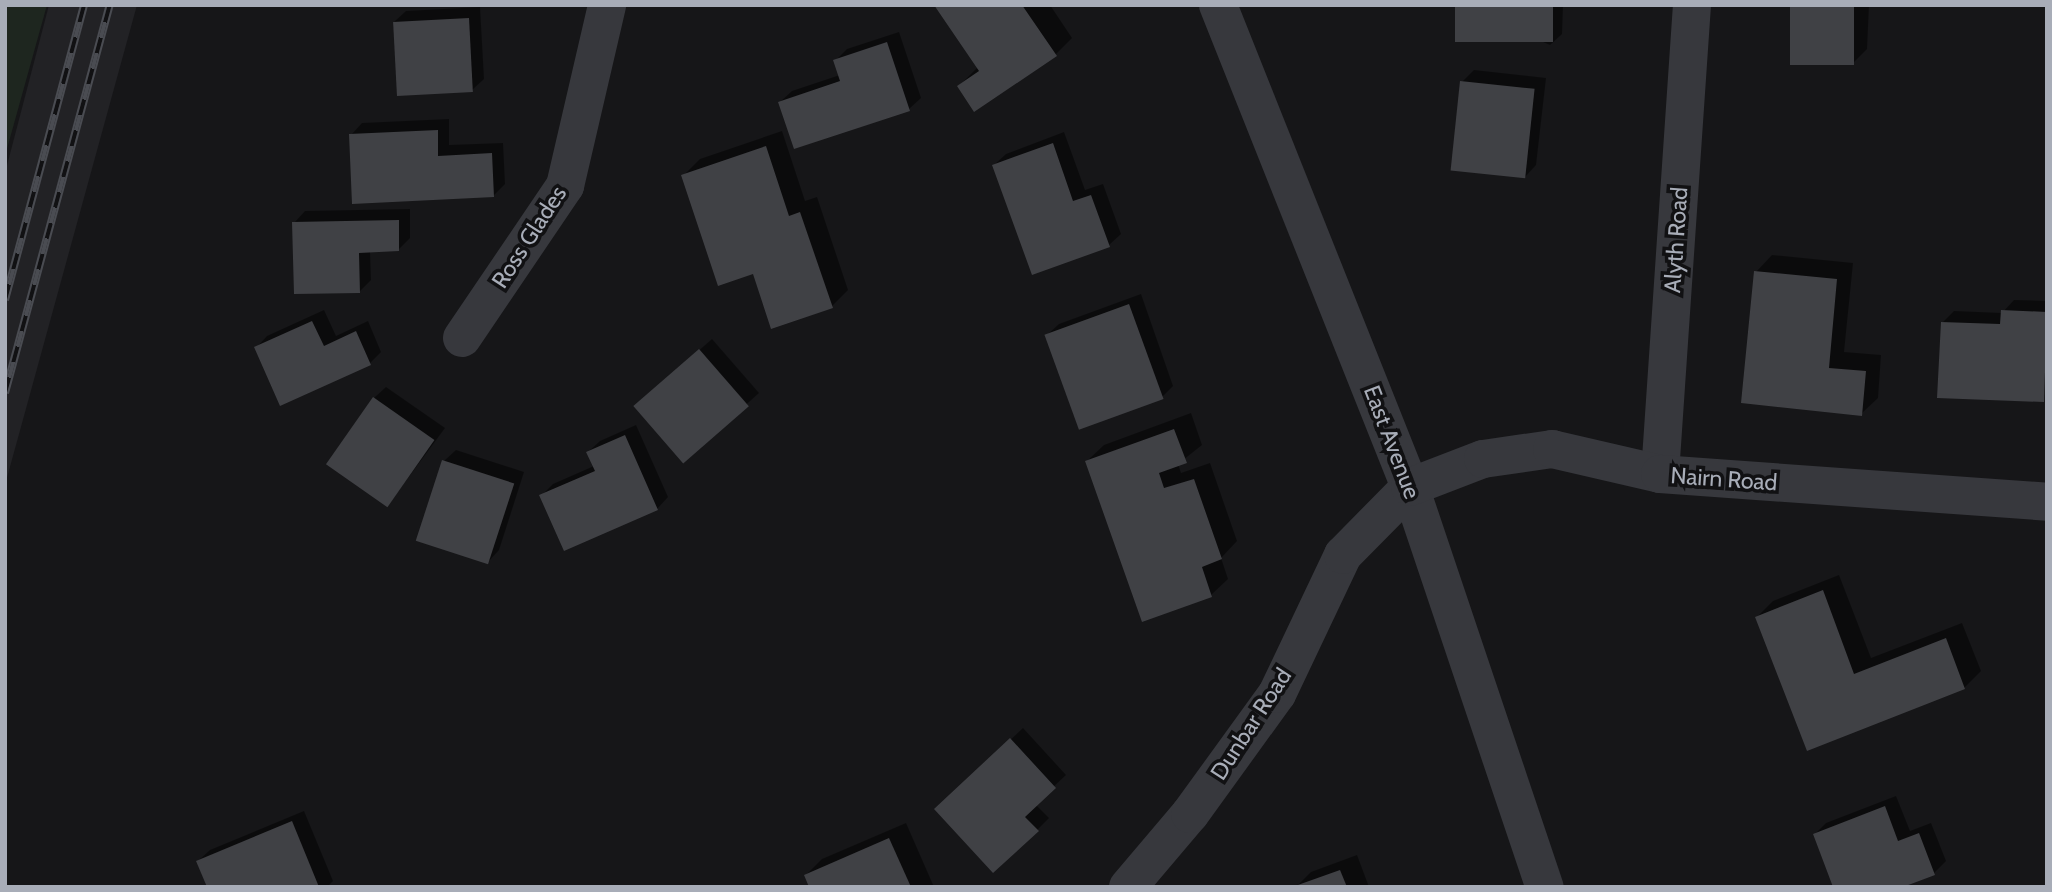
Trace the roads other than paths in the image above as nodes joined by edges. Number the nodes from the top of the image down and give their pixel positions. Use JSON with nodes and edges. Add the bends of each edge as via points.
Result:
{"nodes":[{"id":1,"x":607,"y":5,"type":"edge"},
{"id":2,"x":1218,"y":5,"type":"edge"},
{"id":3,"x":1692,"y":5,"type":"edge"},
{"id":4,"x":462,"y":338,"type":"dead end"},
{"id":5,"x":1660,"y":474,"type":"junction"},
{"id":6,"x":1410,"y":487,"type":"junction"},
{"id":7,"x":2047,"y":502,"type":"edge"},
{"id":8,"x":1128,"y":887,"type":"edge"},
{"id":9,"x":1545,"y":887,"type":"edge"}],
"edges":[{"from":1,"to":4,"type":"street","name":"Ross Glades","via":[[565,186]]},
{"from":2,"to":6,"type":"street","name":"East Avenue"},
{"from":3,"to":5,"type":"street","name":"Alyth Road"},
{"from":5,"to":6,"type":"street","name":"Nairn Road","via":[[1552,449],[1483,459]]},
{"from":5,"to":7,"type":"street","name":"Nairn Road"},
{"from":6,"to":8,"type":"street","name":"Dunbar Road","via":[[1343,555],[1277,694],[1190,814]]},
{"from":6,"to":9,"type":"street","name":"East Avenue"}]}
